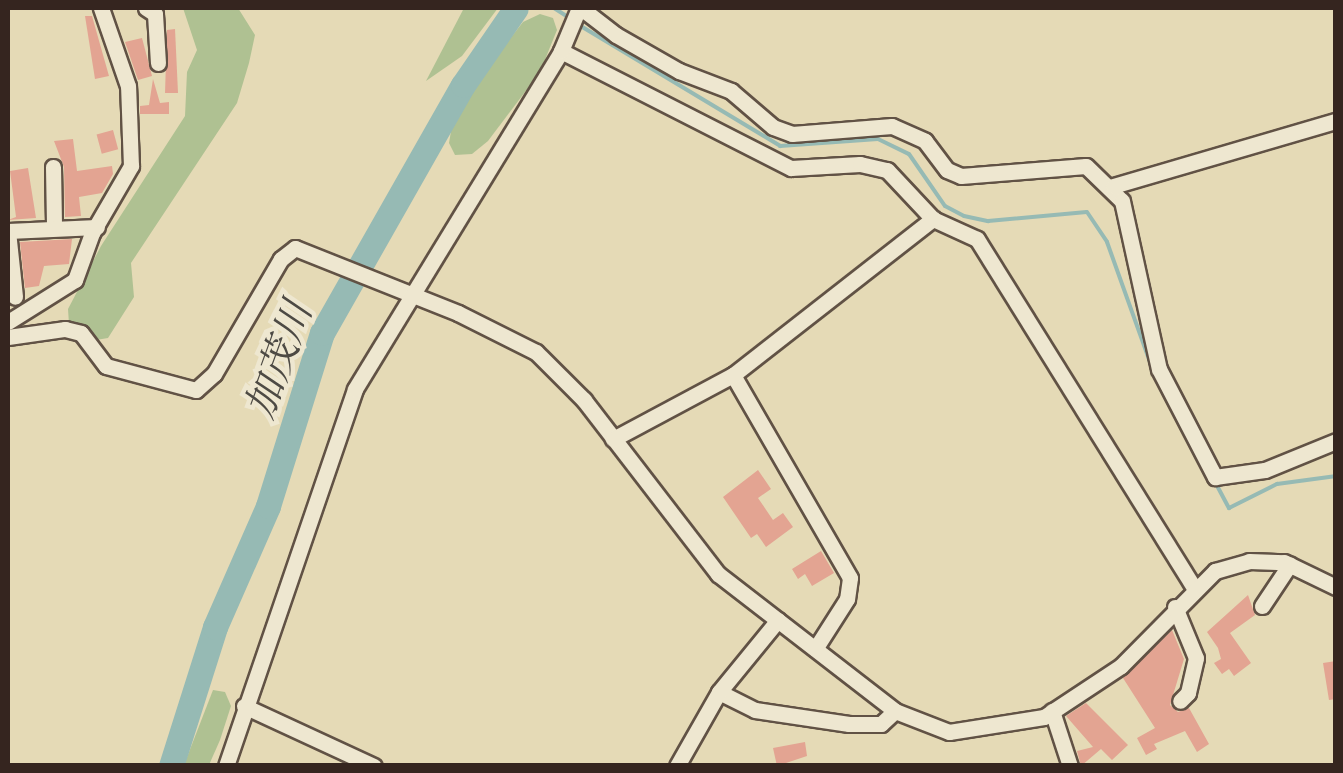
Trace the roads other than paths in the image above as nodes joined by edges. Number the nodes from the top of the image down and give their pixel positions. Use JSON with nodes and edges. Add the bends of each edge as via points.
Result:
{"nodes":[{"id":1,"x":100,"y":8,"type":"edge"},
{"id":2,"x":146,"y":8,"type":"edge"},
{"id":3,"x":579,"y":10,"type":"edge"},
{"id":4,"x":561,"y":51,"type":"junction"},
{"id":5,"x":158,"y":63,"type":"dead end"},
{"id":6,"x":1336,"y":120,"type":"edge"},
{"id":7,"x":53,"y":167,"type":"dead end"},
{"id":8,"x":1113,"y":186,"type":"junction"},
{"id":9,"x":933,"y":220,"type":"junction"},
{"id":10,"x":96,"y":227,"type":"junction"},
{"id":11,"x":54,"y":228,"type":"junction"},
{"id":12,"x":8,"y":231,"type":"edge"},
{"id":13,"x":407,"y":293,"type":"junction"},
{"id":14,"x":14,"y":297,"type":"dead end"},
{"id":15,"x":8,"y":322,"type":"edge"},
{"id":16,"x":8,"y":338,"type":"edge"},
{"id":17,"x":733,"y":375,"type":"junction"},
{"id":18,"x":613,"y":439,"type":"junction"},
{"id":19,"x":1336,"y":441,"type":"edge"},
{"id":20,"x":1290,"y":564,"type":"junction"},
{"id":21,"x":1194,"y":586,"type":"junction"},
{"id":22,"x":1336,"y":587,"type":"edge"},
{"id":23,"x":1262,"y":606,"type":"dead end"},
{"id":24,"x":1174,"y":607,"type":"junction"},
{"id":25,"x":778,"y":620,"type":"junction"},
{"id":26,"x":815,"y":649,"type":"junction"},
{"id":27,"x":719,"y":692,"type":"junction"},
{"id":28,"x":1180,"y":701,"type":"dead end"},
{"id":29,"x":244,"y":706,"type":"junction"},
{"id":30,"x":895,"y":711,"type":"junction"},
{"id":31,"x":1052,"y":711,"type":"junction"},
{"id":32,"x":226,"y":766,"type":"edge"},
{"id":33,"x":374,"y":766,"type":"edge"},
{"id":34,"x":677,"y":766,"type":"edge"},
{"id":35,"x":1070,"y":766,"type":"edge"}],
"edges":[{"from":1,"to":10,"type":"street","via":[[128,86],[131,166]]},
{"from":2,"to":5,"type":"street","via":[[155,14]]},
{"from":3,"to":4,"type":"street"},
{"from":3,"to":8,"type":"street","via":[[679,72],[732,91],[773,127],[792,134],[892,126],[925,141],[961,176],[1086,166]]},
{"from":4,"to":9,"type":"street","via":[[791,168],[860,164],[887,170]]},
{"from":4,"to":13,"type":"street"},
{"from":6,"to":8,"type":"street"},
{"from":7,"to":11,"type":"street"},
{"from":8,"to":19,"type":"street","via":[[1132,236],[1158,369],[1216,477],[1265,470]]},
{"from":9,"to":17,"type":"street"},
{"from":9,"to":21,"type":"street","via":[[978,239],[1001,270]]},
{"from":10,"to":11,"type":"street"},
{"from":10,"to":15,"type":"street","via":[[70,286]]},
{"from":11,"to":12,"type":"street"},
{"from":12,"to":14,"type":"street"},
{"from":13,"to":16,"type":"street","via":[[295,248],[281,259],[221,363],[196,390],[106,366],[81,333],[65,328]]},
{"from":13,"to":18,"type":"street","via":[[536,352]]},
{"from":13,"to":29,"type":"street","via":[[354,389]]},
{"from":17,"to":18,"type":"street"},
{"from":17,"to":26,"type":"street","via":[[850,578],[847,599]]},
{"from":18,"to":25,"type":"street","via":[[718,574]]},
{"from":20,"to":21,"type":"street","via":[[1249,561]]},
{"from":20,"to":22,"type":"street"},
{"from":20,"to":23,"type":"street"},
{"from":21,"to":24,"type":"street"},
{"from":24,"to":28,"type":"street","via":[[1196,658],[1188,694]]},
{"from":24,"to":31,"type":"street","via":[[1121,666]]},
{"from":25,"to":26,"type":"street"},
{"from":25,"to":27,"type":"street"},
{"from":26,"to":30,"type":"street"},
{"from":27,"to":30,"type":"street","via":[[755,710],[849,724],[881,724]]},
{"from":27,"to":34,"type":"street"},
{"from":29,"to":32,"type":"street"},
{"from":29,"to":33,"type":"street"},
{"from":30,"to":31,"type":"street","via":[[950,732],[1005,728]]},
{"from":31,"to":35,"type":"street"}]}
